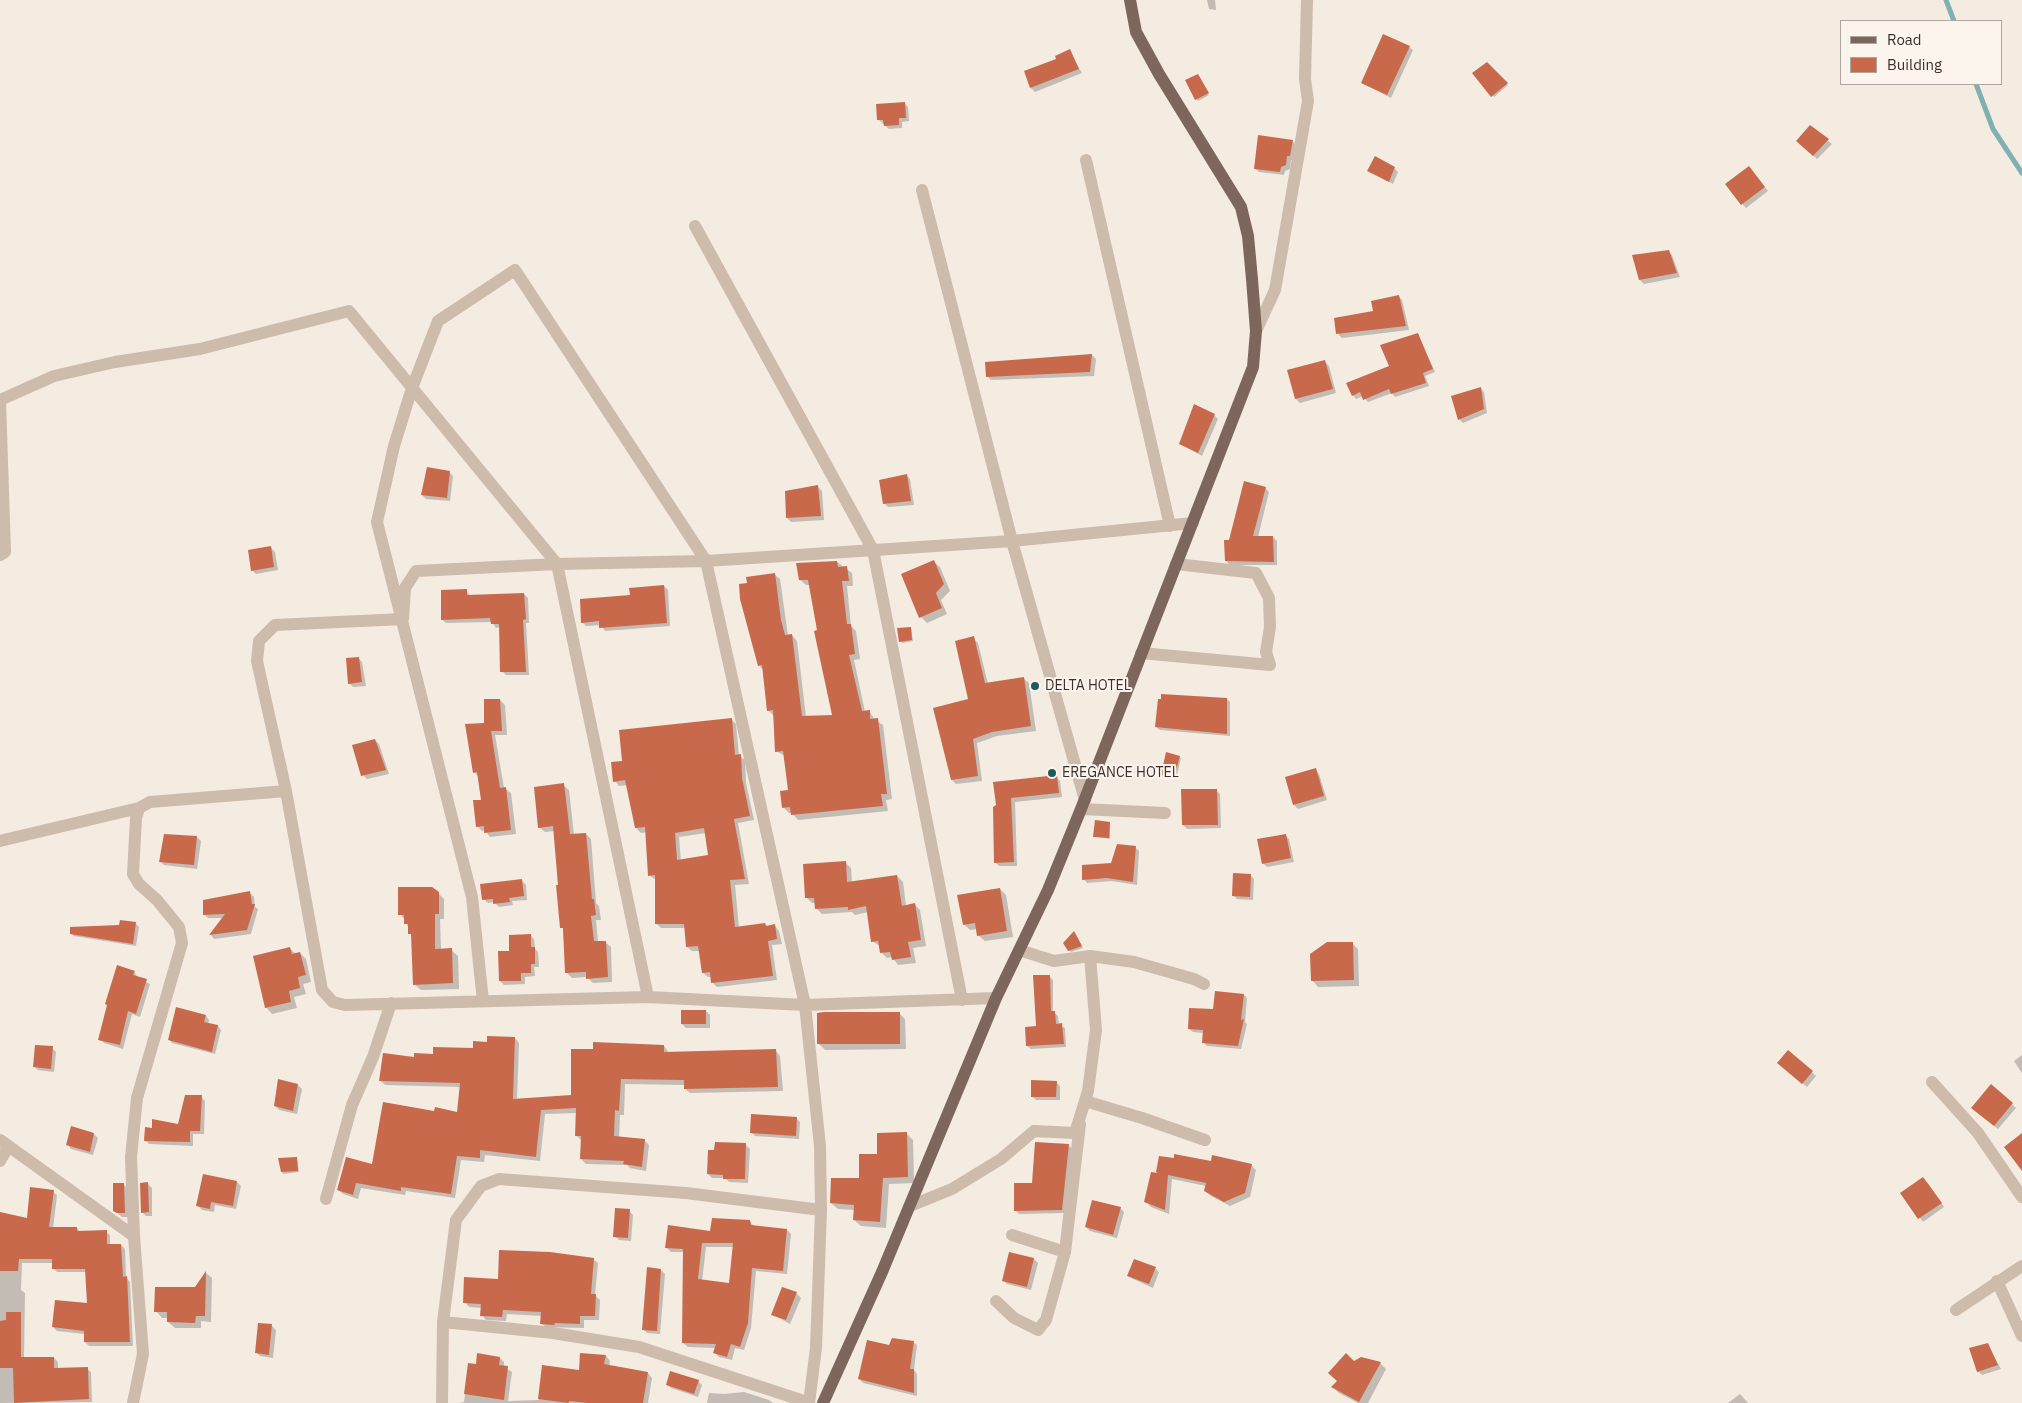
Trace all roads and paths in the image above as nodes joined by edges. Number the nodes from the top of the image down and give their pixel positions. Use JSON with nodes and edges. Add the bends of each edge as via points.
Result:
{"nodes":[{"id":1,"x":1130,"y":0,"type":"edge"},
{"id":2,"x":1307,"y":0,"type":"edge"},
{"id":3,"x":1086,"y":160,"type":"dead end"},
{"id":4,"x":922,"y":190,"type":"dead end"},
{"id":5,"x":695,"y":226,"type":"dead end"},
{"id":6,"x":1256,"y":330,"type":"junction"},
{"id":7,"x":412,"y":388,"type":"junction"},
{"id":8,"x":0,"y":401,"type":"edge"},
{"id":9,"x":1193,"y":523,"type":"junction"},
{"id":10,"x":1170,"y":526,"type":"junction"},
{"id":11,"x":1012,"y":541,"type":"junction"},
{"id":12,"x":873,"y":550,"type":"junction"},
{"id":13,"x":0,"y":555,"type":"edge"},
{"id":14,"x":706,"y":561,"type":"junction"},
{"id":15,"x":557,"y":564,"type":"junction"},
{"id":16,"x":1176,"y":564,"type":"junction"},
{"id":17,"x":403,"y":620,"type":"junction"},
{"id":18,"x":1141,"y":653,"type":"junction"},
{"id":19,"x":286,"y":791,"type":"junction"},
{"id":20,"x":1083,"y":804,"type":"junction"},
{"id":21,"x":139,"y":808,"type":"junction"},
{"id":22,"x":1165,"y":812,"type":"dead end"},
{"id":23,"x":0,"y":841,"type":"edge"},
{"id":24,"x":1019,"y":950,"type":"junction"},
{"id":25,"x":1090,"y":956,"type":"junction"},
{"id":26,"x":1204,"y":984,"type":"dead end"},
{"id":27,"x":648,"y":997,"type":"junction"},
{"id":28,"x":996,"y":998,"type":"junction"},
{"id":29,"x":962,"y":1000,"type":"junction"},
{"id":30,"x":483,"y":1001,"type":"junction"},
{"id":31,"x":391,"y":1003,"type":"junction"},
{"id":32,"x":805,"y":1005,"type":"junction"},
{"id":33,"x":1932,"y":1082,"type":"dead end"},
{"id":34,"x":1083,"y":1106,"type":"junction"},
{"id":35,"x":1205,"y":1140,"type":"dead end"},
{"id":36,"x":4,"y":1144,"type":"edge"},
{"id":37,"x":0,"y":1161,"type":"edge"},
{"id":38,"x":2022,"y":1197,"type":"edge"},
{"id":39,"x":326,"y":1199,"type":"dead end"},
{"id":40,"x":910,"y":1206,"type":"junction"},
{"id":41,"x":821,"y":1210,"type":"junction"},
{"id":42,"x":1012,"y":1235,"type":"dead end"},
{"id":43,"x":134,"y":1236,"type":"junction"},
{"id":44,"x":1065,"y":1252,"type":"junction"},
{"id":45,"x":2022,"y":1266,"type":"edge"},
{"id":46,"x":1997,"y":1281,"type":"junction"},
{"id":47,"x":996,"y":1301,"type":"dead end"},
{"id":48,"x":1956,"y":1310,"type":"dead end"},
{"id":49,"x":443,"y":1322,"type":"junction"},
{"id":50,"x":2022,"y":1336,"type":"edge"},
{"id":51,"x":808,"y":1402,"type":"edge"},
{"id":52,"x":133,"y":1403,"type":"edge"},
{"id":53,"x":442,"y":1403,"type":"edge"},
{"id":54,"x":823,"y":1403,"type":"edge"}],
"edges":[{"from":1,"to":6,"type":"main road","via":[[1136,32],[1158,74],[1241,207]]},
{"from":2,"to":6,"type":"street","via":[[1305,79],[1308,101],[1275,290]]},
{"from":3,"to":10,"type":"street"},
{"from":4,"to":11,"type":"street"},
{"from":5,"to":12,"type":"street"},
{"from":6,"to":9,"type":"main road","via":[[1253,366]]},
{"from":7,"to":8,"type":"street","via":[[349,311],[200,349],[115,362],[54,376]]},
{"from":7,"to":14,"type":"street","via":[[438,321],[515,270]]},
{"from":7,"to":15,"type":"street"},
{"from":7,"to":17,"type":"street","via":[[394,446],[377,522]]},
{"from":8,"to":13,"type":"street","via":[[5,552]]},
{"from":9,"to":10,"type":"street"},
{"from":9,"to":16,"type":"main road"},
{"from":10,"to":11,"type":"street"},
{"from":11,"to":12,"type":"street"},
{"from":11,"to":20,"type":"street"},
{"from":12,"to":14,"type":"street"},
{"from":12,"to":29,"type":"street"},
{"from":14,"to":15,"type":"street"},
{"from":14,"to":32,"type":"street"},
{"from":15,"to":17,"type":"street","via":[[416,570],[405,588]]},
{"from":15,"to":27,"type":"street"},
{"from":16,"to":18,"type":"main road"},
{"from":16,"to":18,"type":"street","via":[[1256,573],[1269,598],[1270,627],[1266,652],[1270,665]]},
{"from":17,"to":19,"type":"street","via":[[275,625],[259,641],[257,661]]},
{"from":17,"to":30,"type":"street","via":[[472,897]]},
{"from":18,"to":20,"type":"main road"},
{"from":19,"to":21,"type":"street","via":[[150,802]]},
{"from":19,"to":31,"type":"street","via":[[322,990],[332,1002],[345,1005]]},
{"from":20,"to":22,"type":"street"},
{"from":20,"to":24,"type":"main road"},
{"from":21,"to":23,"type":"street"},
{"from":21,"to":43,"type":"street","via":[[133,874],[178,927],[182,943],[137,1098],[131,1157]]},
{"from":24,"to":25,"type":"street","via":[[1054,961]]},
{"from":24,"to":28,"type":"main road"},
{"from":25,"to":26,"type":"street","via":[[1134,962]]},
{"from":25,"to":34,"type":"street","via":[[1096,1030]]},
{"from":27,"to":30,"type":"street"},
{"from":27,"to":32,"type":"street"},
{"from":28,"to":29,"type":"street"},
{"from":28,"to":40,"type":"main road"},
{"from":29,"to":32,"type":"street"},
{"from":30,"to":31,"type":"street"},
{"from":31,"to":39,"type":"street","via":[[352,1105]]},
{"from":32,"to":41,"type":"street","via":[[820,1146]]},
{"from":33,"to":38,"type":"street","via":[[1978,1133]]},
{"from":34,"to":35,"type":"street","via":[[1142,1118]]},
{"from":34,"to":40,"type":"street","via":[[1075,1132],[1034,1131],[1000,1159],[952,1190]]},
{"from":34,"to":44,"type":"street"},
{"from":36,"to":37,"type":"street"},
{"from":36,"to":43,"type":"street"},
{"from":40,"to":54,"type":"main road"},
{"from":41,"to":49,"type":"street","via":[[686,1193],[499,1179],[481,1186],[456,1220]]},
{"from":41,"to":51,"type":"street","via":[[816,1348]]},
{"from":42,"to":44,"type":"street"},
{"from":43,"to":52,"type":"street","via":[[143,1354]]},
{"from":44,"to":47,"type":"street","via":[[1046,1320],[1038,1330],[1014,1318]]},
{"from":45,"to":46,"type":"street"},
{"from":46,"to":48,"type":"street"},
{"from":46,"to":50,"type":"street"},
{"from":49,"to":51,"type":"street","via":[[553,1333],[639,1347]]},
{"from":49,"to":53,"type":"street"}]}
